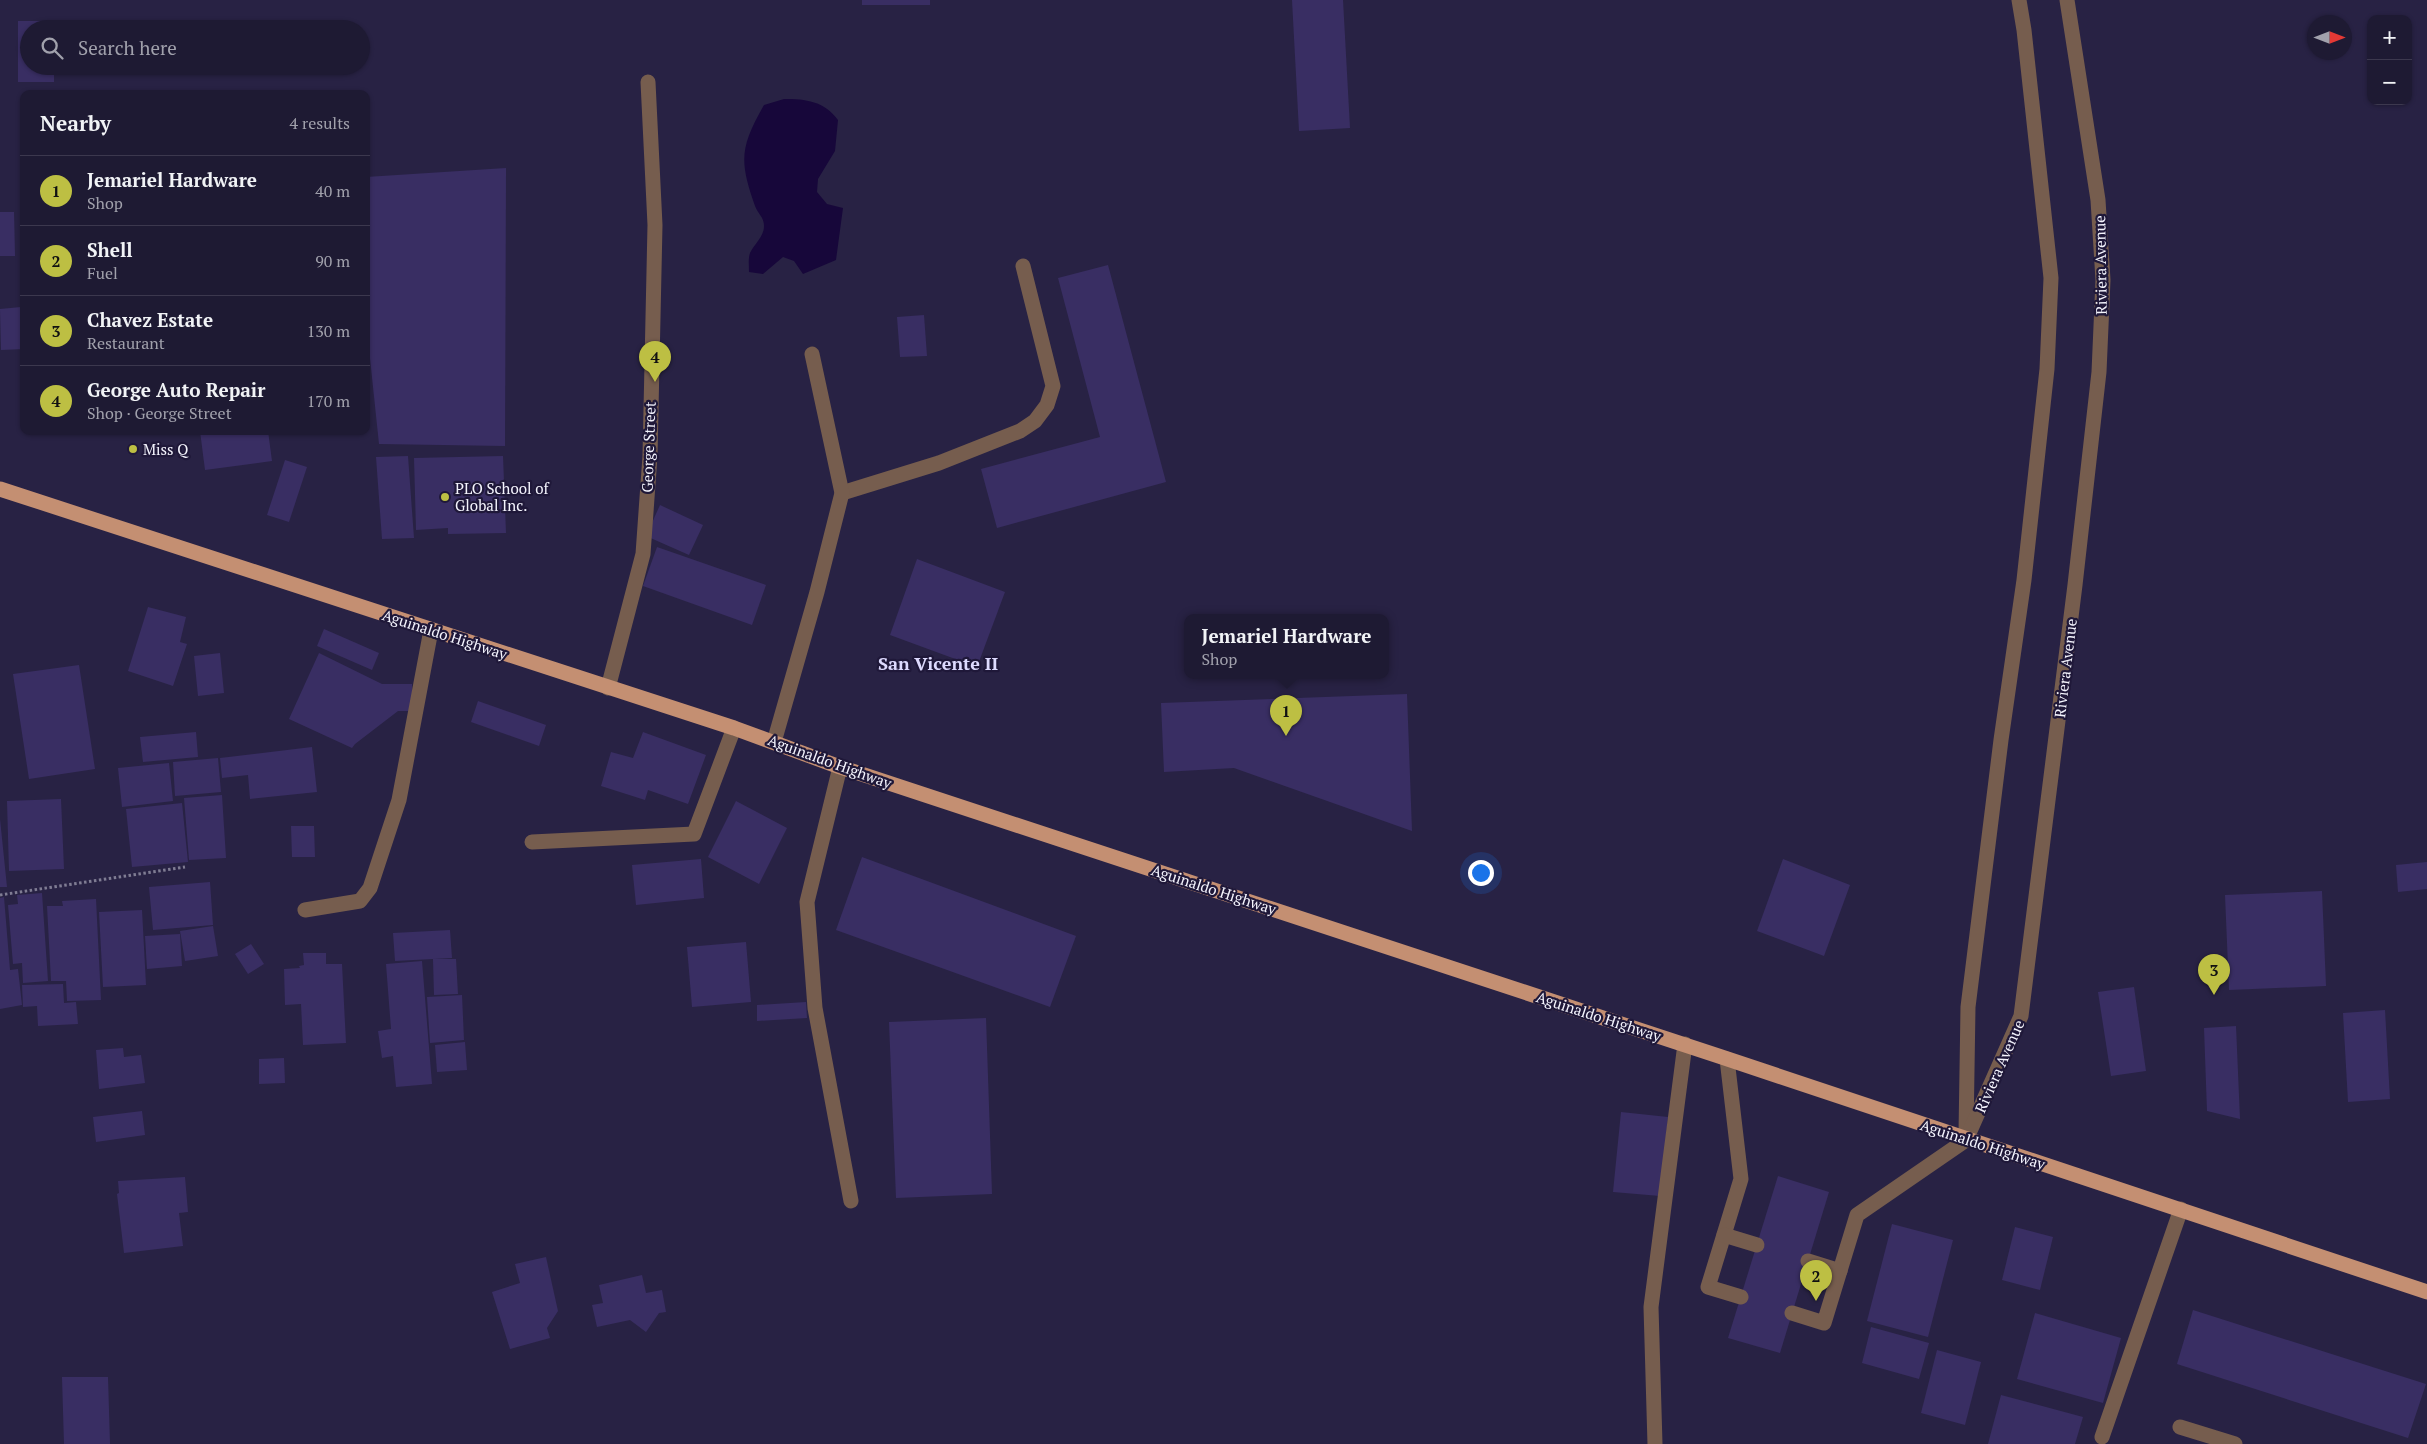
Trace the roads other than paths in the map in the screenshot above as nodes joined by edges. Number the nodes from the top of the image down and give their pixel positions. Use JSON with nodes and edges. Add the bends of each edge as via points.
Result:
{"nodes":[{"id":1,"x":2019,"y":0,"type":"edge"},
{"id":2,"x":2067,"y":0,"type":"edge"},
{"id":3,"x":648,"y":82,"type":"dead end"},
{"id":4,"x":1023,"y":266,"type":"dead end"},
{"id":5,"x":812,"y":354,"type":"dead end"},
{"id":6,"x":0,"y":488,"type":"edge"},
{"id":7,"x":842,"y":493,"type":"junction"},
{"id":8,"x":431,"y":630,"type":"junction"},
{"id":9,"x":608,"y":688,"type":"junction"},
{"id":10,"x":734,"y":728,"type":"junction"},
{"id":11,"x":774,"y":742,"type":"junction"},
{"id":12,"x":840,"y":766,"type":"junction"},
{"id":13,"x":532,"y":842,"type":"dead end"},
{"id":14,"x":305,"y":910,"type":"dead end"},
{"id":15,"x":1685,"y":1044,"type":"junction"},
{"id":16,"x":1727,"y":1059,"type":"junction"},
{"id":17,"x":1966,"y":1140,"type":"junction"},
{"id":18,"x":850,"y":1201,"type":"dead end"},
{"id":19,"x":2181,"y":1209,"type":"junction"},
{"id":20,"x":1724,"y":1235,"type":"junction"},
{"id":21,"x":1757,"y":1245,"type":"dead end"},
{"id":22,"x":1808,"y":1261,"type":"dead end"},
{"id":23,"x":1840,"y":1271,"type":"junction"},
{"id":24,"x":2427,"y":1292,"type":"edge"},
{"id":25,"x":1741,"y":1296,"type":"dead end"},
{"id":26,"x":1792,"y":1313,"type":"dead end"},
{"id":27,"x":2180,"y":1426,"type":"dead end"},
{"id":28,"x":2102,"y":1437,"type":"dead end"},
{"id":29,"x":1655,"y":1444,"type":"edge"},
{"id":30,"x":2235,"y":1444,"type":"edge"}],
"edges":[{"from":1,"to":17,"type":"street","name":"Riviera Avenue","via":[[2051,278],[2047,369],[2024,580],[1968,1007]]},
{"from":2,"to":17,"type":"street","name":"Riviera Avenue","via":[[2098,200],[2103,280],[2099,372],[2021,1016]]},
{"from":3,"to":9,"type":"street","name":"George Street","via":[[655,225],[649,466],[643,554]]},
{"from":4,"to":7,"type":"street","via":[[1053,386],[1047,405],[1035,421],[1020,431],[939,463]]},
{"from":5,"to":7,"type":"street"},
{"from":6,"to":8,"type":"main road","name":"Aguinaldo Highway"},
{"from":7,"to":11,"type":"street"},
{"from":8,"to":9,"type":"main road","name":"Aguinaldo Highway"},
{"from":8,"to":14,"type":"street","via":[[399,800],[370,888],[360,901]]},
{"from":9,"to":10,"type":"main road","name":"Aguinaldo Highway"},
{"from":10,"to":11,"type":"main road","name":"Aguinaldo Highway"},
{"from":10,"to":13,"type":"street","via":[[694,834]]},
{"from":11,"to":12,"type":"main road","name":"Aguinaldo Highway"},
{"from":12,"to":15,"type":"main road","name":"Aguinaldo Highway"},
{"from":12,"to":18,"type":"street","via":[[807,902],[816,1008]]},
{"from":15,"to":16,"type":"main road","name":"Aguinaldo Highway"},
{"from":15,"to":29,"type":"street","via":[[1651,1307]]},
{"from":16,"to":17,"type":"main road","name":"Aguinaldo Highway"},
{"from":16,"to":20,"type":"street","via":[[1741,1179]]},
{"from":17,"to":19,"type":"main road","name":"Aguinaldo Highway"},
{"from":17,"to":23,"type":"street","via":[[1857,1215]]},
{"from":19,"to":24,"type":"main road","name":"Aguinaldo Highway"},
{"from":19,"to":28,"type":"street"},
{"from":20,"to":21,"type":"street"},
{"from":20,"to":25,"type":"street","via":[[1708,1286]]},
{"from":22,"to":23,"type":"street"},
{"from":23,"to":26,"type":"street","via":[[1824,1323]]},
{"from":27,"to":30,"type":"street"}]}
